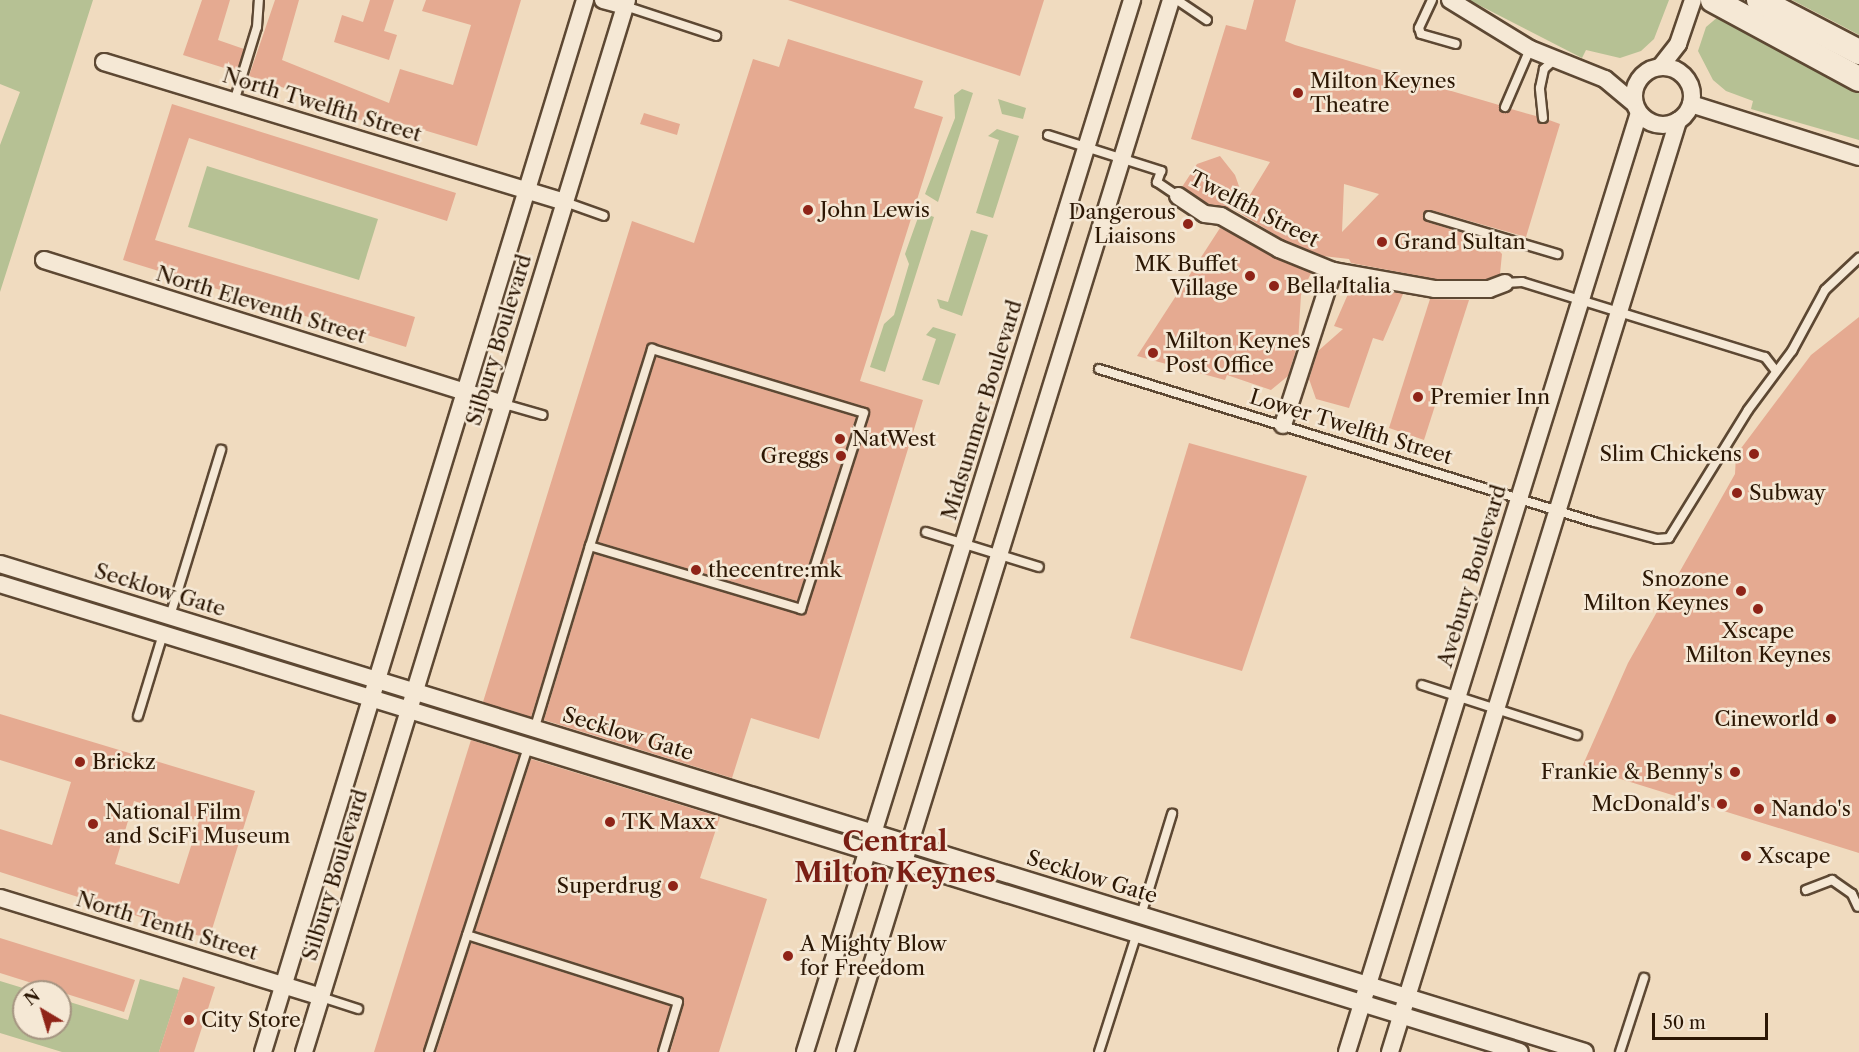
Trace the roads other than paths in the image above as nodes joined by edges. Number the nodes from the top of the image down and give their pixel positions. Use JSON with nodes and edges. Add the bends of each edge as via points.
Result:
{"nodes":[{"id":1,"x":259,"y":0,"type":"edge"},
{"id":2,"x":585,"y":0,"type":"edge"},
{"id":3,"x":603,"y":0,"type":"edge"},
{"id":4,"x":1132,"y":0,"type":"edge"},
{"id":5,"x":1171,"y":0,"type":"edge"},
{"id":6,"x":1177,"y":0,"type":"edge"},
{"id":7,"x":1432,"y":0,"type":"edge"},
{"id":8,"x":1450,"y":0,"type":"edge"},
{"id":9,"x":1693,"y":0,"type":"edge"},
{"id":10,"x":1713,"y":0,"type":"edge"},
{"id":11,"x":1759,"y":0,"type":"edge"},
{"id":12,"x":626,"y":3,"type":"edge"},
{"id":13,"x":1207,"y":20,"type":"dead end"},
{"id":14,"x":716,"y":36,"type":"dead end"},
{"id":15,"x":1456,"y":44,"type":"dead end"},
{"id":16,"x":1678,"y":44,"type":"junction"},
{"id":17,"x":1530,"y":49,"type":"junction"},
{"id":18,"x":1859,"y":52,"type":"edge"},
{"id":19,"x":1554,"y":60,"type":"junction"},
{"id":20,"x":104,"y":62,"type":"dead end"},
{"id":21,"x":1660,"y":66,"type":"junction"},
{"id":22,"x":1644,"y":73,"type":"junction"},
{"id":23,"x":1682,"y":74,"type":"junction"},
{"id":24,"x":1605,"y":79,"type":"junction"},
{"id":25,"x":1859,"y":79,"type":"edge"},
{"id":26,"x":234,"y":102,"type":"junction"},
{"id":27,"x":1691,"y":104,"type":"junction"},
{"id":28,"x":1504,"y":106,"type":"dead end"},
{"id":29,"x":1637,"y":108,"type":"junction"},
{"id":30,"x":1543,"y":118,"type":"dead end"},
{"id":31,"x":1678,"y":121,"type":"junction"},
{"id":32,"x":1048,"y":135,"type":"dead end"},
{"id":33,"x":1088,"y":148,"type":"junction"},
{"id":34,"x":1859,"y":158,"type":"edge"},
{"id":35,"x":1122,"y":159,"type":"junction"},
{"id":36,"x":527,"y":190,"type":"junction"},
{"id":37,"x":1178,"y":196,"type":"joint"},
{"id":38,"x":565,"y":202,"type":"junction"},
{"id":39,"x":604,"y":216,"type":"dead end"},
{"id":40,"x":1429,"y":216,"type":"dead end"},
{"id":41,"x":1557,"y":254,"type":"dead end"},
{"id":42,"x":1859,"y":258,"type":"edge"},
{"id":43,"x":44,"y":260,"type":"dead end"},
{"id":44,"x":1334,"y":271,"type":"junction"},
{"id":45,"x":1505,"y":283,"type":"joint"},
{"id":46,"x":1581,"y":300,"type":"junction"},
{"id":47,"x":1617,"y":312,"type":"junction"},
{"id":48,"x":1100,"y":369,"type":"dead end"},
{"id":49,"x":1776,"y":371,"type":"junction"},
{"id":50,"x":465,"y":391,"type":"junction"},
{"id":51,"x":504,"y":404,"type":"junction"},
{"id":52,"x":542,"y":415,"type":"dead end"},
{"id":53,"x":1283,"y":425,"type":"junction"},
{"id":54,"x":221,"y":450,"type":"dead end"},
{"id":55,"x":1520,"y":497,"type":"junction"},
{"id":56,"x":1557,"y":509,"type":"junction"},
{"id":57,"x":926,"y":532,"type":"dead end"},
{"id":58,"x":964,"y":544,"type":"junction"},
{"id":59,"x":590,"y":546,"type":"junction"},
{"id":60,"x":1000,"y":555,"type":"junction"},
{"id":61,"x":0,"y":564,"type":"edge"},
{"id":62,"x":1038,"y":567,"type":"dead end"},
{"id":63,"x":0,"y":584,"type":"edge"},
{"id":64,"x":170,"y":616,"type":"junction"},
{"id":65,"x":163,"y":634,"type":"junction"},
{"id":66,"x":376,"y":681,"type":"junction"},
{"id":67,"x":1422,"y":685,"type":"dead end"},
{"id":68,"x":414,"y":693,"type":"junction"},
{"id":69,"x":1458,"y":697,"type":"junction"},
{"id":70,"x":371,"y":699,"type":"junction"},
{"id":71,"x":1495,"y":708,"type":"junction"},
{"id":72,"x":408,"y":710,"type":"junction"},
{"id":73,"x":138,"y":716,"type":"dead end"},
{"id":74,"x":534,"y":730,"type":"junction"},
{"id":75,"x":1577,"y":735,"type":"dead end"},
{"id":76,"x":528,"y":748,"type":"junction"},
{"id":77,"x":1172,"y":814,"type":"dead end"},
{"id":78,"x":873,"y":833,"type":"junction"},
{"id":79,"x":910,"y":844,"type":"junction"},
{"id":80,"x":867,"y":852,"type":"junction"},
{"id":81,"x":904,"y":864,"type":"junction"},
{"id":82,"x":1806,"y":890,"type":"dead end"},
{"id":83,"x":0,"y":898,"type":"edge"},
{"id":84,"x":1858,"y":907,"type":"edge"},
{"id":85,"x":1142,"y":915,"type":"junction"},
{"id":86,"x":1137,"y":933,"type":"junction"},
{"id":87,"x":467,"y":936,"type":"junction"},
{"id":88,"x":1644,"y":978,"type":"dead end"},
{"id":89,"x":283,"y":986,"type":"junction"},
{"id":90,"x":1368,"y":987,"type":"junction"},
{"id":91,"x":321,"y":997,"type":"junction"},
{"id":92,"x":1407,"y":998,"type":"junction"},
{"id":93,"x":1362,"y":1004,"type":"junction"},
{"id":94,"x":358,"y":1009,"type":"dead end"},
{"id":95,"x":1402,"y":1015,"type":"junction"},
{"id":96,"x":263,"y":1052,"type":"edge"},
{"id":97,"x":304,"y":1052,"type":"edge"},
{"id":98,"x":429,"y":1052,"type":"edge"},
{"id":99,"x":663,"y":1052,"type":"edge"},
{"id":100,"x":805,"y":1052,"type":"edge"},
{"id":101,"x":845,"y":1052,"type":"edge"},
{"id":102,"x":1099,"y":1052,"type":"edge"},
{"id":103,"x":1347,"y":1052,"type":"edge"},
{"id":104,"x":1390,"y":1052,"type":"edge"},
{"id":105,"x":1520,"y":1052,"type":"edge"},
{"id":106,"x":1585,"y":1052,"type":"edge"},
{"id":107,"x":1620,"y":1052,"type":"edge"}],
"edges":[{"from":1,"to":26,"type":"lane","via":[[257,27]]},
{"from":2,"to":36,"type":"street","name":"Silbury Boulevard"},
{"from":3,"to":12,"type":"street"},
{"from":4,"to":33,"type":"street","name":"Midsummer Boulevard"},
{"from":5,"to":35,"type":"street"},
{"from":6,"to":13,"type":"lane"},
{"from":7,"to":15,"type":"lane","via":[[1419,28],[1421,34]]},
{"from":8,"to":17,"type":"street"},
{"from":9,"to":16,"type":"street"},
{"from":10,"to":25,"type":"main road"},
{"from":11,"to":18,"type":"main road"},
{"from":12,"to":14,"type":"lane"},
{"from":12,"to":38,"type":"street","name":"Silbury Boulevard"},
{"from":16,"to":21,"type":"street"},
{"from":16,"to":23,"type":"street"},
{"from":17,"to":19,"type":"street"},
{"from":17,"to":28,"type":"lane"},
{"from":19,"to":24,"type":"street"},
{"from":19,"to":30,"type":"lane","via":[[1545,69],[1540,88]]},
{"from":20,"to":26,"type":"street","name":"North Twelfth Street"},
{"from":21,"to":22,"type":"street"},
{"from":21,"to":23,"type":"street"},
{"from":22,"to":24,"type":"street"},
{"from":22,"to":29,"type":"street","via":[[1634,90]]},
{"from":23,"to":27,"type":"street","via":[[1692,89]]},
{"from":24,"to":29,"type":"street"},
{"from":26,"to":36,"type":"street","name":"North Twelfth Street"},
{"from":27,"to":31,"type":"street"},
{"from":27,"to":34,"type":"street"},
{"from":29,"to":31,"type":"street","via":[[1655,124]]},
{"from":29,"to":46,"type":"street","name":"Avebury Boulevard"},
{"from":31,"to":47,"type":"street"},
{"from":32,"to":33,"type":"lane"},
{"from":33,"to":35,"type":"lane"},
{"from":33,"to":58,"type":"street","name":"Midsummer Boulevard"},
{"from":35,"to":37,"type":"lane","name":"Twelfth Street","via":[[1161,171],[1157,182]]},
{"from":35,"to":60,"type":"street"},
{"from":36,"to":38,"type":"street","name":"North Twelfth Street"},
{"from":36,"to":50,"type":"street","name":"Silbury Boulevard"},
{"from":37,"to":44,"type":"street","name":"Twelfth Street","via":[[1205,214],[1221,216],[1279,249]]},
{"from":38,"to":39,"type":"lane"},
{"from":38,"to":51,"type":"street","name":"Silbury Boulevard"},
{"from":40,"to":41,"type":"lane"},
{"from":42,"to":49,"type":"lane","via":[[1825,290]]},
{"from":43,"to":50,"type":"street","name":"North Eleventh Street"},
{"from":44,"to":45,"type":"street","name":"Twelfth Street","via":[[1435,289],[1489,289]]},
{"from":44,"to":53,"type":"street","name":"Twelfth Street"},
{"from":45,"to":46,"type":"lane","name":"Twelfth Street","via":[[1522,282]]},
{"from":46,"to":47,"type":"lane","name":"Twelfth Street"},
{"from":46,"to":55,"type":"street","name":"Avebury Boulevard"},
{"from":47,"to":49,"type":"lane","name":"Twelfth Street","via":[[1766,357]]},
{"from":47,"to":56,"type":"street"},
{"from":48,"to":53,"type":"lane","name":"Lower Twelfth Street"},
{"from":49,"to":56,"type":"lane","name":"Lower Twelfth Street","via":[[1669,538],[1640,535]]},
{"from":50,"to":51,"type":"street","name":"North Eleventh Street"},
{"from":50,"to":66,"type":"street","name":"Silbury Boulevard"},
{"from":51,"to":52,"type":"lane"},
{"from":51,"to":68,"type":"street","name":"Silbury Boulevard"},
{"from":53,"to":55,"type":"lane","name":"Lower Twelfth Street"},
{"from":54,"to":64,"type":"lane"},
{"from":55,"to":56,"type":"lane","name":"Lower Twelfth Street"},
{"from":55,"to":69,"type":"street","name":"Avebury Boulevard"},
{"from":56,"to":71,"type":"street"},
{"from":57,"to":58,"type":"lane"},
{"from":58,"to":60,"type":"lane"},
{"from":58,"to":78,"type":"street","name":"Midsummer Boulevard"},
{"from":59,"to":59,"type":"lane","via":[[801,609],[864,413],[652,349]]},
{"from":59,"to":74,"type":"lane"},
{"from":60,"to":62,"type":"lane"},
{"from":60,"to":79,"type":"street"},
{"from":61,"to":64,"type":"street","name":"Secklow Gate"},
{"from":63,"to":65,"type":"street","name":"Secklow Gate"},
{"from":64,"to":66,"type":"street","name":"Secklow Gate"},
{"from":65,"to":70,"type":"street","name":"Secklow Gate"},
{"from":65,"to":73,"type":"lane"},
{"from":66,"to":68,"type":"street","name":"Secklow Gate"},
{"from":66,"to":70,"type":"street","name":"Silbury Boulevard"},
{"from":67,"to":69,"type":"lane"},
{"from":68,"to":72,"type":"street","name":"Silbury Boulevard"},
{"from":68,"to":74,"type":"street","name":"Secklow Gate"},
{"from":69,"to":71,"type":"lane"},
{"from":69,"to":90,"type":"street","name":"Avebury Boulevard"},
{"from":70,"to":72,"type":"street","name":"Secklow Gate"},
{"from":70,"to":89,"type":"street","name":"Silbury Boulevard"},
{"from":71,"to":75,"type":"lane"},
{"from":71,"to":92,"type":"street"},
{"from":72,"to":76,"type":"street","name":"Secklow Gate"},
{"from":72,"to":91,"type":"street","name":"Silbury Boulevard"},
{"from":74,"to":76,"type":"lane"},
{"from":74,"to":78,"type":"street","name":"Secklow Gate"},
{"from":76,"to":80,"type":"street","name":"Secklow Gate"},
{"from":76,"to":87,"type":"lane"},
{"from":77,"to":85,"type":"lane"},
{"from":78,"to":79,"type":"street","name":"Secklow Gate"},
{"from":78,"to":80,"type":"street","name":"Midsummer Boulevard"},
{"from":79,"to":81,"type":"street"},
{"from":79,"to":85,"type":"street","name":"Secklow Gate"},
{"from":80,"to":81,"type":"street","name":"Secklow Gate"},
{"from":80,"to":100,"type":"street"},
{"from":81,"to":86,"type":"street","name":"Secklow Gate"},
{"from":81,"to":101,"type":"street"},
{"from":82,"to":84,"type":"lane","via":[[1832,880],[1852,894]]},
{"from":83,"to":89,"type":"street","name":"North Tenth Street"},
{"from":85,"to":90,"type":"street","name":"Secklow Gate"},
{"from":86,"to":93,"type":"street","name":"Secklow Gate"},
{"from":86,"to":102,"type":"lane"},
{"from":87,"to":98,"type":"lane"},
{"from":87,"to":99,"type":"lane","via":[[678,1002]]},
{"from":88,"to":107,"type":"lane"},
{"from":89,"to":91,"type":"street","name":"North Tenth Street"},
{"from":89,"to":96,"type":"street","name":"Silbury Boulevard"},
{"from":90,"to":92,"type":"street","name":"Secklow Gate"},
{"from":90,"to":93,"type":"street","name":"Avebury Boulevard"},
{"from":91,"to":94,"type":"lane"},
{"from":91,"to":97,"type":"street","name":"Silbury Boulevard"},
{"from":92,"to":95,"type":"street"},
{"from":92,"to":106,"type":"street","name":"Secklow Gate"},
{"from":93,"to":95,"type":"street","name":"Secklow Gate"},
{"from":93,"to":103,"type":"street","name":"Avebury Boulevard"},
{"from":95,"to":104,"type":"street"},
{"from":95,"to":105,"type":"street"}]}
